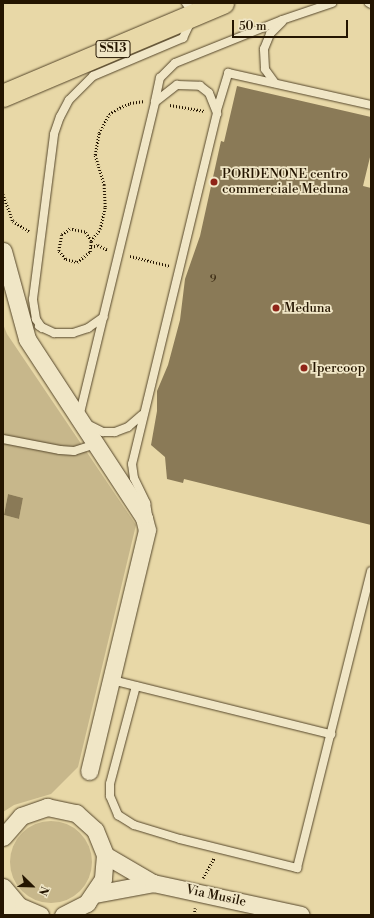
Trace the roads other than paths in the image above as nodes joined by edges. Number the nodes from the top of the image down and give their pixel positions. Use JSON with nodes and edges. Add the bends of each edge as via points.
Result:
{"nodes":[{"id":1,"x":223,"y":3,"type":"edge"},
{"id":2,"x":332,"y":3,"type":"edge"},
{"id":3,"x":190,"y":9,"type":"edge"},
{"id":4,"x":289,"y":17,"type":"junction"},
{"id":5,"x":275,"y":84,"type":"junction"},
{"id":6,"x":3,"y":96,"type":"edge"},
{"id":7,"x":155,"y":102,"type":"junction"},
{"id":8,"x":371,"y":105,"type":"edge"},
{"id":9,"x":217,"y":110,"type":"junction"},
{"id":10,"x":3,"y":251,"type":"edge"},
{"id":11,"x":17,"y":303,"type":"junction"},
{"id":12,"x":104,"y":317,"type":"junction"},
{"id":13,"x":42,"y":328,"type":"junction"},
{"id":14,"x":142,"y":415,"type":"junction"},
{"id":15,"x":79,"y":419,"type":"junction"},
{"id":16,"x":3,"y":439,"type":"edge"},
{"id":17,"x":95,"y":444,"type":"junction"},
{"id":18,"x":148,"y":530,"type":"junction"},
{"id":19,"x":371,"y":571,"type":"edge"},
{"id":20,"x":112,"y":680,"type":"junction"},
{"id":21,"x":136,"y":686,"type":"junction"},
{"id":22,"x":331,"y":734,"type":"junction"},
{"id":23,"x":88,"y":772,"type":"dead end"},
{"id":24,"x":6,"y":829,"type":"edge"},
{"id":25,"x":105,"y":854,"type":"junction"},
{"id":26,"x":154,"y":883,"type":"junction"},
{"id":27,"x":5,"y":891,"type":"edge"},
{"id":28,"x":95,"y":894,"type":"junction"},
{"id":29,"x":6,"y":915,"type":"edge"},
{"id":30,"x":40,"y":915,"type":"edge"},
{"id":31,"x":63,"y":915,"type":"edge"},
{"id":32,"x":301,"y":915,"type":"edge"}],
"edges":[{"from":1,"to":3,"type":"main road","number":"SS13"},
{"from":2,"to":4,"type":"lane"},
{"from":3,"to":6,"type":"main road","number":"SS13"},
{"from":3,"to":13,"type":"lane","via":[[183,38],[93,76],[69,100],[54,134],[33,298],[36,319]]},
{"from":4,"to":5,"type":"lane","via":[[274,28],[264,49],[265,69]]},
{"from":4,"to":7,"type":"lane","via":[[175,63],[160,78]]},
{"from":5,"to":8,"type":"lane"},
{"from":5,"to":9,"type":"lane","via":[[228,73]]},
{"from":7,"to":9,"type":"lane","via":[[171,88],[190,84],[209,93]]},
{"from":7,"to":12,"type":"lane"},
{"from":9,"to":14,"type":"lane"},
{"from":10,"to":11,"type":"street"},
{"from":11,"to":13,"type":"lane","via":[[25,316]]},
{"from":11,"to":15,"type":"street","via":[[27,339]]},
{"from":12,"to":13,"type":"lane","via":[[88,328],[74,333],[60,334]]},
{"from":12,"to":15,"type":"lane"},
{"from":14,"to":15,"type":"lane","via":[[128,427],[109,433]]},
{"from":14,"to":18,"type":"lane","via":[[132,472],[146,503]]},
{"from":15,"to":17,"type":"street"},
{"from":16,"to":17,"type":"lane","via":[[74,451]]},
{"from":17,"to":18,"type":"street","via":[[144,518]]},
{"from":18,"to":20,"type":"street"},
{"from":19,"to":22,"type":"lane"},
{"from":20,"to":21,"type":"lane"},
{"from":20,"to":23,"type":"street"},
{"from":21,"to":22,"type":"lane"},
{"from":21,"to":22,"type":"lane","via":[[110,784],[110,796],[122,819],[142,828],[297,868]]},
{"from":24,"to":25,"type":"street","via":[[34,810],[47,807],[65,809],[91,824],[102,841]]},
{"from":25,"to":26,"type":"street"},
{"from":25,"to":28,"type":"street","via":[[103,879]]},
{"from":26,"to":28,"type":"street"},
{"from":26,"to":32,"type":"street","name":"Via Musile"},
{"from":27,"to":29,"type":"street"},
{"from":27,"to":30,"type":"street","via":[[19,906]]},
{"from":28,"to":31,"type":"street","via":[[83,906]]}]}
